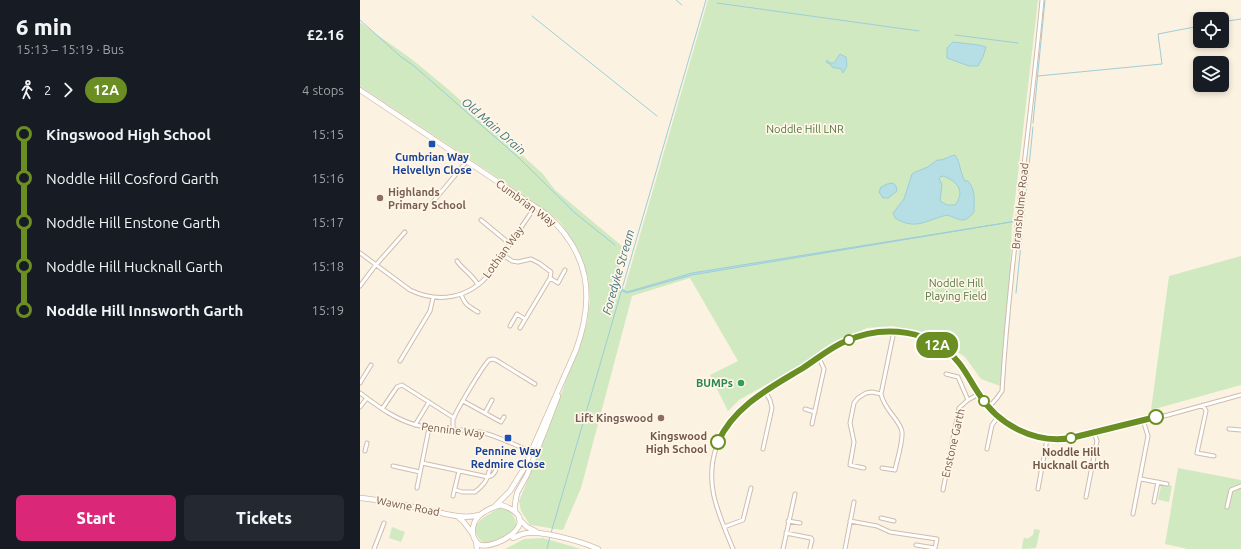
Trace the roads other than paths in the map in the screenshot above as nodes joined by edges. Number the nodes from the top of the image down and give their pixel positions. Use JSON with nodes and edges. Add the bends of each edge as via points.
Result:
{"nodes":[{"id":1,"x":1042,"y":0,"type":"edge"},
{"id":2,"x":360,"y":90,"type":"edge"},
{"id":3,"x":467,"y":161,"type":"junction"},
{"id":4,"x":432,"y":204,"type":"dead end"},
{"id":5,"x":535,"y":207,"type":"junction"},
{"id":6,"x":481,"y":220,"type":"dead end"},
{"id":7,"x":405,"y":232,"type":"dead end"},
{"id":8,"x":510,"y":244,"type":"junction"},
{"id":9,"x":360,"y":253,"type":"edge"},
{"id":10,"x":502,"y":255,"type":"junction"},
{"id":11,"x":457,"y":261,"type":"dead end"},
{"id":12,"x":376,"y":265,"type":"junction"},
{"id":13,"x":565,"y":270,"type":"dead end"},
{"id":14,"x":550,"y":278,"type":"junction"},
{"id":15,"x":478,"y":285,"type":"junction"},
{"id":16,"x":360,"y":286,"type":"edge"},
{"id":17,"x":461,"y":294,"type":"junction"},
{"id":18,"x":433,"y":298,"type":"junction"},
{"id":19,"x":478,"y":312,"type":"dead end"},
{"id":20,"x":525,"y":319,"type":"junction"},
{"id":21,"x":510,"y":326,"type":"dead end"},
{"id":22,"x":520,"y":328,"type":"dead end"},
{"id":23,"x":894,"y":331,"type":"junction"},
{"id":24,"x":819,"y":358,"type":"junction"},
{"id":25,"x":400,"y":361,"type":"dead end"},
{"id":26,"x":371,"y":365,"type":"dead end"},
{"id":27,"x":946,"y":374,"type":"dead end"},
{"id":28,"x":360,"y":383,"type":"edge"},
{"id":29,"x":535,"y":384,"type":"dead end"},
{"id":30,"x":765,"y":391,"type":"junction"},
{"id":31,"x":360,"y":393,"type":"edge"},
{"id":32,"x":881,"y":394,"type":"junction"},
{"id":33,"x":979,"y":394,"type":"junction"},
{"id":34,"x":1241,"y":395,"type":"edge"},
{"id":35,"x":367,"y":398,"type":"junction"},
{"id":36,"x":492,"y":400,"type":"dead end"},
{"id":37,"x":968,"y":400,"type":"junction"},
{"id":38,"x":463,"y":401,"type":"junction"},
{"id":39,"x":429,"y":402,"type":"junction"},
{"id":40,"x":1203,"y":405,"type":"junction"},
{"id":41,"x":360,"y":407,"type":"edge"},
{"id":42,"x":989,"y":408,"type":"junction"},
{"id":43,"x":382,"y":409,"type":"junction"},
{"id":44,"x":805,"y":409,"type":"dead end"},
{"id":45,"x":815,"y":412,"type":"junction"},
{"id":46,"x":485,"y":413,"type":"junction"},
{"id":47,"x":504,"y":417,"type":"dead end"},
{"id":48,"x":998,"y":417,"type":"junction"},
{"id":49,"x":454,"y":418,"type":"junction"},
{"id":50,"x":1143,"y":420,"type":"junction"},
{"id":51,"x":812,"y":424,"type":"dead end"},
{"id":52,"x":415,"y":425,"type":"junction"},
{"id":53,"x":429,"y":428,"type":"junction"},
{"id":54,"x":1228,"y":428,"type":"dead end"},
{"id":55,"x":453,"y":430,"type":"junction"},
{"id":56,"x":1241,"y":430,"type":"edge"},
{"id":57,"x":1094,"y":432,"type":"junction"},
{"id":58,"x":1047,"y":439,"type":"junction"},
{"id":59,"x":360,"y":446,"type":"edge"},
{"id":60,"x":366,"y":447,"type":"dead end"},
{"id":61,"x":763,"y":449,"type":"dead end"},
{"id":62,"x":987,"y":449,"type":"dead end"},
{"id":63,"x":533,"y":453,"type":"junction"},
{"id":64,"x":1214,"y":456,"type":"dead end"},
{"id":65,"x":422,"y":463,"type":"junction"},
{"id":66,"x":394,"y":466,"type":"dead end"},
{"id":67,"x":864,"y":468,"type":"dead end"},
{"id":68,"x":882,"y":468,"type":"dead end"},
{"id":69,"x":459,"y":471,"type":"junction"},
{"id":70,"x":420,"y":472,"type":"junction"},
{"id":71,"x":1141,"y":479,"type":"junction"},
{"id":72,"x":1158,"y":482,"type":"junction"},
{"id":73,"x":1167,"y":484,"type":"dead end"},
{"id":74,"x":1241,"y":486,"type":"edge"},
{"id":75,"x":417,"y":488,"type":"dead end"},
{"id":76,"x":751,"y":488,"type":"dead end"},
{"id":77,"x":1038,"y":488,"type":"dead end"},
{"id":78,"x":456,"y":490,"type":"junction"},
{"id":79,"x":943,"y":490,"type":"dead end"},
{"id":80,"x":794,"y":494,"type":"dead end"},
{"id":81,"x":453,"y":496,"type":"dead end"},
{"id":82,"x":1086,"y":496,"type":"dead end"},
{"id":83,"x":360,"y":498,"type":"edge"},
{"id":84,"x":854,"y":502,"type":"dead end"},
{"id":85,"x":1154,"y":502,"type":"dead end"},
{"id":86,"x":494,"y":507,"type":"junction"},
{"id":87,"x":1228,"y":507,"type":"dead end"},
{"id":88,"x":515,"y":512,"type":"junction"},
{"id":89,"x":1133,"y":514,"type":"dead end"},
{"id":90,"x":479,"y":515,"type":"junction"},
{"id":91,"x":457,"y":516,"type":"junction"},
{"id":92,"x":519,"y":518,"type":"junction"},
{"id":93,"x":881,"y":518,"type":"dead end"},
{"id":94,"x":887,"y":520,"type":"junction"},
{"id":95,"x":788,"y":521,"type":"junction"},
{"id":96,"x":850,"y":521,"type":"junction"},
{"id":97,"x":894,"y":521,"type":"dead end"},
{"id":98,"x":384,"y":523,"type":"dead end"},
{"id":99,"x":800,"y":523,"type":"dead end"},
{"id":100,"x":724,"y":527,"type":"junction"},
{"id":101,"x":884,"y":529,"type":"junction"},
{"id":102,"x":537,"y":532,"type":"junction"},
{"id":103,"x":786,"y":532,"type":"junction"},
{"id":104,"x":472,"y":534,"type":"junction"},
{"id":105,"x":512,"y":538,"type":"junction"},
{"id":106,"x":476,"y":541,"type":"junction"},
{"id":107,"x":916,"y":545,"type":"dead end"},
{"id":108,"x":493,"y":548,"type":"edge"},
{"id":109,"x":810,"y":548,"type":"edge"},
{"id":110,"x":374,"y":549,"type":"edge"},
{"id":111,"x":477,"y":549,"type":"edge"},
{"id":112,"x":598,"y":549,"type":"edge"},
{"id":113,"x":733,"y":549,"type":"edge"},
{"id":114,"x":783,"y":549,"type":"edge"},
{"id":115,"x":845,"y":549,"type":"edge"}],
"edges":[{"from":1,"to":42,"type":"street","name":"Bransholme Road","via":[[1002,391]]},
{"from":2,"to":3,"type":"street","name":"Cumbrian Way"},
{"from":3,"to":4,"type":"street"},
{"from":3,"to":5,"type":"street","name":"Cumbrian Way"},
{"from":5,"to":8,"type":"street","name":"Lothian Way"},
{"from":5,"to":63,"type":"street","name":"Cumbrian Way","via":[[558,225],[568,238],[583,271],[587,290],[583,331],[550,418]]},
{"from":6,"to":8,"type":"street"},
{"from":7,"to":12,"type":"street"},
{"from":8,"to":10,"type":"street","name":"Lothian Way"},
{"from":9,"to":12,"type":"street","name":"Lothian Way"},
{"from":10,"to":14,"type":"street","via":[[512,261],[532,260],[539,263],[551,272]]},
{"from":10,"to":15,"type":"street","name":"Lothian Way"},
{"from":11,"to":15,"type":"street"},
{"from":12,"to":16,"type":"street"},
{"from":12,"to":18,"type":"street","name":"Lothian Way","via":[[410,290]]},
{"from":13,"to":14,"type":"street","via":[[558,283]]},
{"from":14,"to":20,"type":"street"},
{"from":15,"to":17,"type":"street","name":"Lothian Way"},
{"from":17,"to":18,"type":"street","name":"Lothian Way"},
{"from":17,"to":19,"type":"street","via":[[466,305]]},
{"from":18,"to":25,"type":"street","via":[[430,311]]},
{"from":20,"to":21,"type":"street","via":[[517,314]]},
{"from":20,"to":22,"type":"street"},
{"from":23,"to":24,"type":"street","via":[[869,333],[846,340]]},
{"from":23,"to":32,"type":"street"},
{"from":23,"to":33,"type":"street","via":[[910,333],[942,347],[959,362]]},
{"from":24,"to":30,"type":"street"},
{"from":24,"to":45,"type":"street","via":[[824,369]]},
{"from":26,"to":28,"type":"street"},
{"from":27,"to":37,"type":"street","name":"Enstone Garth","via":[[958,377]]},
{"from":29,"to":38,"type":"street","via":[[491,359]]},
{"from":30,"to":61,"type":"street","via":[[772,408]]},
{"from":30,"to":100,"type":"street","via":[[738,412],[724,430],[714,454],[711,479],[713,494]]},
{"from":31,"to":35,"type":"street","name":"Pennine Way"},
{"from":32,"to":67,"type":"street","via":[[866,393],[854,403],[850,424],[854,442],[850,465]]},
{"from":32,"to":68,"type":"street","via":[[882,401],[902,433],[895,470]]},
{"from":33,"to":37,"type":"street","name":"Enstone Garth"},
{"from":33,"to":42,"type":"street"},
{"from":34,"to":40,"type":"street"},
{"from":35,"to":41,"type":"street"},
{"from":35,"to":43,"type":"street","name":"Pennine Way"},
{"from":36,"to":46,"type":"street"},
{"from":37,"to":79,"type":"street","name":"Enstone Garth","via":[[959,408]]},
{"from":38,"to":46,"type":"street"},
{"from":38,"to":49,"type":"street"},
{"from":39,"to":43,"type":"street","via":[[402,385],[397,387]]},
{"from":39,"to":49,"type":"street"},
{"from":39,"to":52,"type":"street","name":"Pennine Way"},
{"from":40,"to":50,"type":"street"},
{"from":40,"to":64,"type":"street","via":[[1206,411],[1197,453]]},
{"from":42,"to":48,"type":"street"},
{"from":43,"to":52,"type":"street","name":"Pennine Way"},
{"from":44,"to":45,"type":"street"},
{"from":45,"to":51,"type":"street"},
{"from":46,"to":47,"type":"street","via":[[501,422]]},
{"from":48,"to":58,"type":"street","via":[[1010,426]]},
{"from":48,"to":62,"type":"street","via":[[992,425]]},
{"from":49,"to":55,"type":"street"},
{"from":50,"to":57,"type":"street"},
{"from":50,"to":71,"type":"street","via":[[1148,436]]},
{"from":52,"to":53,"type":"street","name":"Pennine Way"},
{"from":53,"to":55,"type":"street","name":"Pennine Way"},
{"from":53,"to":65,"type":"street"},
{"from":54,"to":56,"type":"street"},
{"from":55,"to":63,"type":"street","name":"Pennine Way","via":[[480,432]]},
{"from":57,"to":58,"type":"street","via":[[1060,440]]},
{"from":57,"to":82,"type":"street","via":[[1097,442]]},
{"from":58,"to":77,"type":"street"},
{"from":59,"to":60,"type":"street"},
{"from":63,"to":86,"type":"street","name":"Cumbrian Way","via":[[510,491]]},
{"from":63,"to":88,"type":"street","name":"Cumbrian Way","via":[[527,475],[517,493]]},
{"from":65,"to":69,"type":"street"},
{"from":65,"to":70,"type":"street"},
{"from":66,"to":70,"type":"street"},
{"from":69,"to":78,"type":"street"},
{"from":69,"to":78,"type":"street","via":[[488,477],[475,492]]},
{"from":70,"to":75,"type":"street"},
{"from":71,"to":72,"type":"street"},
{"from":71,"to":89,"type":"street"},
{"from":72,"to":73,"type":"street"},
{"from":72,"to":85,"type":"street"},
{"from":74,"to":87,"type":"street","via":[[1231,490]]},
{"from":76,"to":100,"type":"street","via":[[743,520]]},
{"from":78,"to":81,"type":"street"},
{"from":80,"to":95,"type":"street"},
{"from":83,"to":91,"type":"street","name":"Wawne Road"},
{"from":84,"to":96,"type":"street"},
{"from":86,"to":88,"type":"street","via":[[501,504]]},
{"from":86,"to":90,"type":"street"},
{"from":88,"to":92,"type":"street"},
{"from":90,"to":91,"type":"street","name":"Wawne Road","via":[[472,518]]},
{"from":90,"to":104,"type":"street","via":[[473,524]]},
{"from":91,"to":104,"type":"street","via":[[464,521]]},
{"from":92,"to":102,"type":"street","via":[[527,527]]},
{"from":92,"to":105,"type":"street","via":[[518,530]]},
{"from":93,"to":94,"type":"street"},
{"from":94,"to":97,"type":"street"},
{"from":94,"to":101,"type":"street"},
{"from":95,"to":99,"type":"street"},
{"from":95,"to":103,"type":"street"},
{"from":96,"to":101,"type":"street"},
{"from":96,"to":115,"type":"street"},
{"from":98,"to":110,"type":"street"},
{"from":100,"to":113,"type":"street"},
{"from":101,"to":107,"type":"street","via":[[937,539],[935,548]]},
{"from":102,"to":105,"type":"street"},
{"from":102,"to":112,"type":"street"},
{"from":103,"to":109,"type":"street","via":[[811,538]]},
{"from":103,"to":114,"type":"street"},
{"from":104,"to":106,"type":"street"},
{"from":105,"to":108,"type":"street"},
{"from":106,"to":108,"type":"street","via":[[481,546]]},
{"from":106,"to":111,"type":"street"}]}
